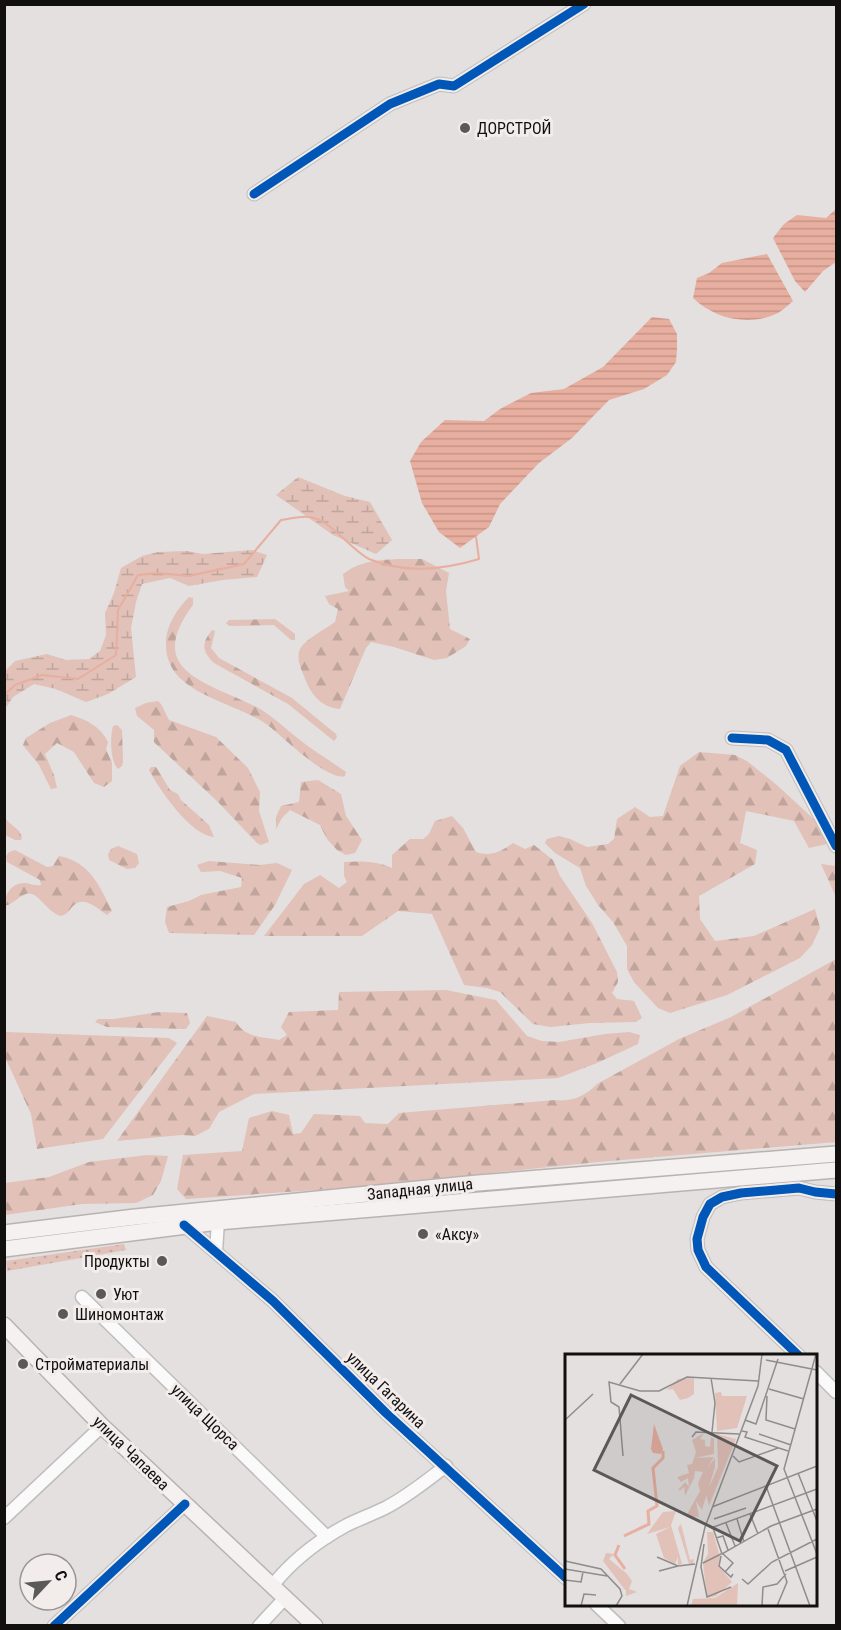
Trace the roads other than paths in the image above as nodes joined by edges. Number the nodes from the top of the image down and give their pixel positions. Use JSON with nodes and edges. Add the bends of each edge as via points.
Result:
{"nodes":[{"id":1,"x":584,"y":4,"type":"edge"},
{"id":2,"x":254,"y":194,"type":"dead end"},
{"id":3,"x":732,"y":738,"type":"dead end"},
{"id":4,"x":837,"y":846,"type":"edge"},
{"id":5,"x":837,"y":1154,"type":"edge"},
{"id":6,"x":837,"y":1170,"type":"edge"},
{"id":7,"x":837,"y":1194,"type":"edge"},
{"id":8,"x":218,"y":1222,"type":"junction"},
{"id":9,"x":184,"y":1225,"type":"junction"},
{"id":10,"x":4,"y":1233,"type":"edge"},
{"id":11,"x":4,"y":1249,"type":"edge"},
{"id":12,"x":216,"y":1251,"type":"junction"},
{"id":13,"x":82,"y":1297,"type":"dead end"},
{"id":14,"x":4,"y":1326,"type":"edge"},
{"id":15,"x":797,"y":1354,"type":"edge"},
{"id":16,"x":817,"y":1373,"type":"edge"},
{"id":17,"x":837,"y":1392,"type":"edge"},
{"id":18,"x":102,"y":1426,"type":"junction"},
{"id":19,"x":446,"y":1466,"type":"junction"},
{"id":20,"x":185,"y":1504,"type":"junction"},
{"id":21,"x":4,"y":1518,"type":"edge"},
{"id":22,"x":327,"y":1537,"type":"junction"},
{"id":23,"x":565,"y":1576,"type":"edge"},
{"id":24,"x":272,"y":1586,"type":"junction"},
{"id":25,"x":285,"y":1598,"type":"junction"},
{"id":26,"x":597,"y":1606,"type":"edge"},
{"id":27,"x":611,"y":1623,"type":"edge"},
{"id":28,"x":54,"y":1626,"type":"edge"},
{"id":29,"x":259,"y":1626,"type":"edge"},
{"id":30,"x":315,"y":1626,"type":"edge"}],
"edges":[{"from":1,"to":2,"type":"street","via":[[454,86],[440,84],[390,104]]},
{"from":3,"to":4,"type":"street","via":[[768,741],[786,750]]},
{"from":5,"to":10,"type":"main road","name":"Западная улица","via":[[478,1183]]},
{"from":6,"to":8,"type":"main road","name":"Западная улица"},
{"from":7,"to":15,"type":"street","via":[[799,1188],[722,1197],[710,1204],[697,1239],[706,1267]]},
{"from":8,"to":9,"type":"main road","name":"Западная улица"},
{"from":8,"to":12,"type":"street"},
{"from":9,"to":11,"type":"main road","name":"Западная улица"},
{"from":9,"to":12,"type":"street","name":"улица Гагарина"},
{"from":12,"to":19,"type":"street","name":"улица Гагарина"},
{"from":13,"to":22,"type":"street","name":"улица Щорса"},
{"from":14,"to":18,"type":"main road","name":"улица Чапаева"},
{"from":16,"to":17,"type":"street"},
{"from":18,"to":20,"type":"main road","name":"улица Чапаева"},
{"from":18,"to":21,"type":"street"},
{"from":19,"to":22,"type":"street","via":[[386,1507]]},
{"from":19,"to":23,"type":"street","name":"улица Гагарина"},
{"from":20,"to":24,"type":"main road","name":"улица Чапаева"},
{"from":20,"to":28,"type":"street"},
{"from":22,"to":24,"type":"street"},
{"from":24,"to":25,"type":"main road","name":"улица Чапаева"},
{"from":25,"to":29,"type":"street"},
{"from":25,"to":30,"type":"main road","name":"улица Чапаева"},
{"from":26,"to":27,"type":"street"}]}
